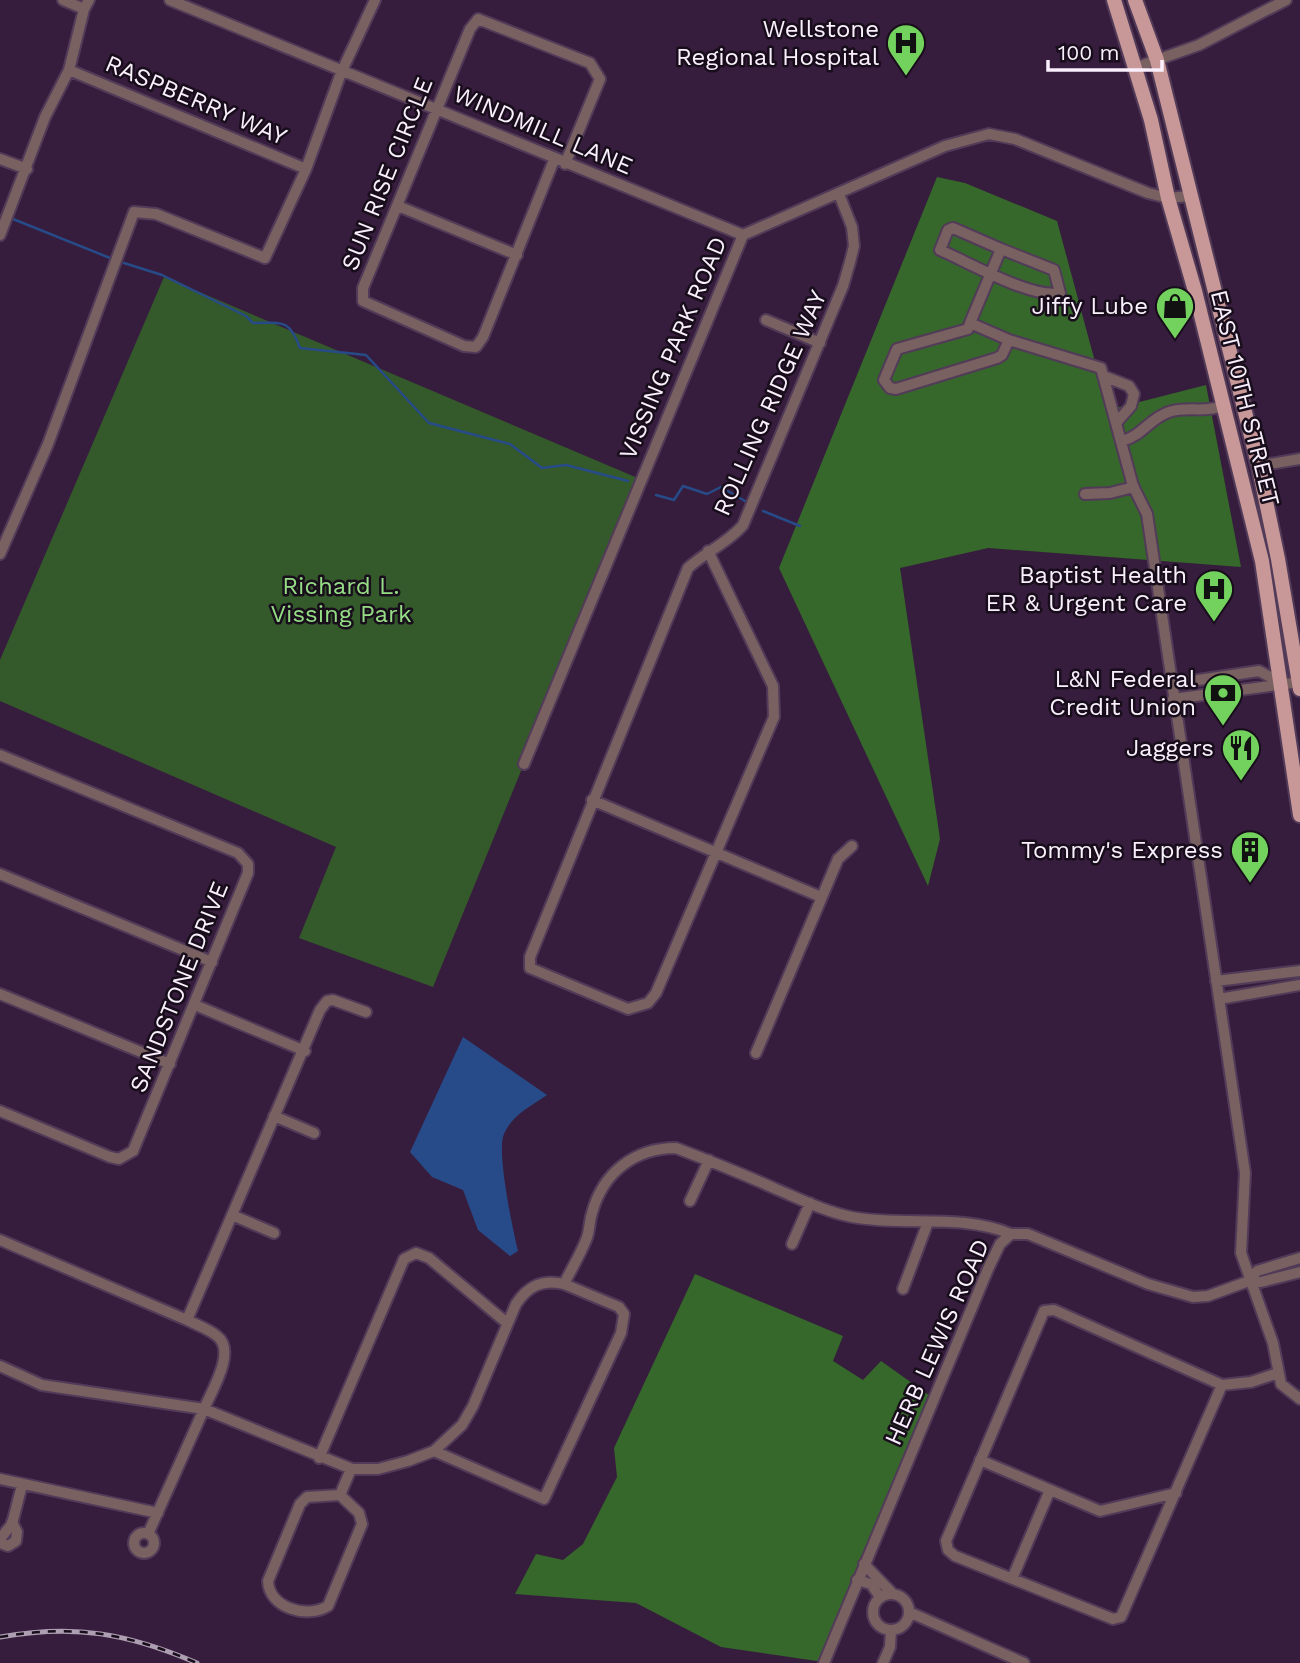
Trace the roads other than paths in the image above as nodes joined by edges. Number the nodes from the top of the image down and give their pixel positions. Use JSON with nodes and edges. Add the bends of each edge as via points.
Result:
{"nodes":[{"id":1,"x":63,"y":0,"type":"edge"},
{"id":2,"x":170,"y":0,"type":"edge"},
{"id":3,"x":375,"y":0,"type":"edge"},
{"id":4,"x":1114,"y":0,"type":"edge"},
{"id":5,"x":1135,"y":0,"type":"edge"},
{"id":6,"x":1286,"y":0,"type":"edge"},
{"id":7,"x":86,"y":4,"type":"edge"},
{"id":8,"x":1157,"y":61,"type":"junction"},
{"id":9,"x":1137,"y":67,"type":"junction"},
{"id":10,"x":69,"y":70,"type":"junction"},
{"id":11,"x":341,"y":73,"type":"junction"},
{"id":12,"x":436,"y":108,"type":"junction"},
{"id":13,"x":0,"y":159,"type":"edge"},
{"id":14,"x":560,"y":162,"type":"junction"},
{"id":15,"x":27,"y":169,"type":"junction"},
{"id":16,"x":306,"y":169,"type":"junction"},
{"id":17,"x":839,"y":194,"type":"junction"},
{"id":18,"x":1189,"y":196,"type":"junction"},
{"id":19,"x":1168,"y":198,"type":"junction"},
{"id":20,"x":398,"y":205,"type":"junction"},
{"id":21,"x":0,"y":234,"type":"edge"},
{"id":22,"x":743,"y":235,"type":"junction"},
{"id":23,"x":1001,"y":249,"type":"junction"},
{"id":24,"x":517,"y":254,"type":"junction"},
{"id":25,"x":992,"y":272,"type":"junction"},
{"id":26,"x":1214,"y":287,"type":"junction"},
{"id":27,"x":1195,"y":291,"type":"junction"},
{"id":28,"x":766,"y":320,"type":"dead end"},
{"id":29,"x":970,"y":323,"type":"junction"},
{"id":30,"x":1009,"y":340,"type":"junction"},
{"id":31,"x":820,"y":343,"type":"junction"},
{"id":32,"x":1106,"y":377,"type":"junction"},
{"id":33,"x":1224,"y":406,"type":"junction"},
{"id":34,"x":1117,"y":422,"type":"junction"},
{"id":35,"x":1122,"y":441,"type":"junction"},
{"id":36,"x":1300,"y":459,"type":"edge"},
{"id":37,"x":1258,"y":466,"type":"junction"},
{"id":38,"x":1134,"y":487,"type":"junction"},
{"id":39,"x":1084,"y":494,"type":"dead end"},
{"id":40,"x":5,"y":527,"type":"edge"},
{"id":41,"x":708,"y":551,"type":"junction"},
{"id":42,"x":0,"y":554,"type":"edge"},
{"id":43,"x":1280,"y":682,"type":"junction"},
{"id":44,"x":1171,"y":684,"type":"junction"},
{"id":45,"x":1300,"y":684,"type":"edge"},
{"id":46,"x":1173,"y":699,"type":"junction"},
{"id":47,"x":0,"y":755,"type":"edge"},
{"id":48,"x":524,"y":764,"type":"dead end"},
{"id":49,"x":592,"y":800,"type":"junction"},
{"id":50,"x":1300,"y":815,"type":"edge"},
{"id":51,"x":852,"y":846,"type":"dead end"},
{"id":52,"x":715,"y":852,"type":"junction"},
{"id":53,"x":0,"y":874,"type":"edge"},
{"id":54,"x":821,"y":897,"type":"junction"},
{"id":55,"x":212,"y":962,"type":"junction"},
{"id":56,"x":1300,"y":971,"type":"edge"},
{"id":57,"x":1216,"y":982,"type":"junction"},
{"id":58,"x":1300,"y":985,"type":"edge"},
{"id":59,"x":0,"y":994,"type":"edge"},
{"id":60,"x":1219,"y":999,"type":"junction"},
{"id":61,"x":195,"y":1005,"type":"junction"},
{"id":62,"x":366,"y":1012,"type":"dead end"},
{"id":63,"x":305,"y":1051,"type":"junction"},
{"id":64,"x":756,"y":1053,"type":"dead end"},
{"id":65,"x":170,"y":1064,"type":"junction"},
{"id":66,"x":0,"y":1111,"type":"edge"},
{"id":67,"x":274,"y":1116,"type":"junction"},
{"id":68,"x":314,"y":1133,"type":"dead end"},
{"id":69,"x":709,"y":1160,"type":"junction"},
{"id":70,"x":690,"y":1200,"type":"dead end"},
{"id":71,"x":810,"y":1203,"type":"junction"},
{"id":72,"x":232,"y":1215,"type":"junction"},
{"id":73,"x":928,"y":1222,"type":"junction"},
{"id":74,"x":274,"y":1233,"type":"dead end"},
{"id":75,"x":1011,"y":1234,"type":"junction"},
{"id":76,"x":0,"y":1240,"type":"edge"},
{"id":77,"x":792,"y":1244,"type":"dead end"},
{"id":78,"x":1300,"y":1258,"type":"edge"},
{"id":79,"x":1300,"y":1272,"type":"edge"},
{"id":80,"x":1250,"y":1281,"type":"junction"},
{"id":81,"x":564,"y":1284,"type":"junction"},
{"id":82,"x":903,"y":1289,"type":"dead end"},
{"id":83,"x":187,"y":1320,"type":"junction"},
{"id":84,"x":508,"y":1324,"type":"junction"},
{"id":85,"x":0,"y":1366,"type":"edge"},
{"id":86,"x":1278,"y":1373,"type":"junction"},
{"id":87,"x":1222,"y":1385,"type":"junction"},
{"id":88,"x":1300,"y":1399,"type":"edge"},
{"id":89,"x":204,"y":1409,"type":"junction"},
{"id":90,"x":434,"y":1451,"type":"junction"},
{"id":91,"x":319,"y":1458,"type":"junction"},
{"id":92,"x":980,"y":1460,"type":"junction"},
{"id":93,"x":351,"y":1469,"type":"junction"},
{"id":94,"x":0,"y":1479,"type":"edge"},
{"id":95,"x":22,"y":1485,"type":"junction"},
{"id":96,"x":1050,"y":1490,"type":"junction"},
{"id":97,"x":1176,"y":1493,"type":"junction"},
{"id":98,"x":340,"y":1495,"type":"junction"},
{"id":99,"x":158,"y":1513,"type":"junction"},
{"id":100,"x":148,"y":1534,"type":"dead end"},
{"id":101,"x":0,"y":1541,"type":"edge"},
{"id":102,"x":864,"y":1564,"type":"junction"},
{"id":103,"x":1012,"y":1578,"type":"junction"},
{"id":104,"x":858,"y":1580,"type":"junction"},
{"id":105,"x":886,"y":1595,"type":"junction"},
{"id":106,"x":909,"y":1612,"type":"junction"},
{"id":107,"x":891,"y":1630,"type":"junction"},
{"id":108,"x":824,"y":1663,"type":"edge"},
{"id":109,"x":883,"y":1663,"type":"edge"},
{"id":110,"x":1024,"y":1663,"type":"edge"}],
"edges":[{"from":1,"to":7,"type":"street"},
{"from":2,"to":11,"type":"street","name":"WINDMILL LANE"},
{"from":3,"to":11,"type":"street"},
{"from":4,"to":9,"type":"main road","name":"EAST 10TH STREET"},
{"from":5,"to":8,"type":"main road","name":"EAST 10TH STREET"},
{"from":6,"to":8,"type":"street"},
{"from":7,"to":10,"type":"street"},
{"from":8,"to":9,"type":"street"},
{"from":8,"to":18,"type":"main road","name":"EAST 10TH STREET"},
{"from":9,"to":19,"type":"main road","name":"EAST 10TH STREET"},
{"from":10,"to":15,"type":"street","via":[[45,117]]},
{"from":10,"to":16,"type":"street","name":"RASPBERRY WAY"},
{"from":11,"to":12,"type":"street","name":"WINDMILL LANE"},
{"from":11,"to":16,"type":"street"},
{"from":12,"to":14,"type":"street","name":"WINDMILL LANE"},
{"from":12,"to":14,"type":"street","name":"SUN RISE CIRCLE","via":[[478,19],[590,63],[600,79]]},
{"from":12,"to":20,"type":"street","name":"SUN RISE CIRCLE"},
{"from":13,"to":15,"type":"street"},
{"from":14,"to":22,"type":"street","name":"WINDMILL LANE"},
{"from":14,"to":24,"type":"street","name":"SUN RISE CIRCLE"},
{"from":15,"to":21,"type":"street"},
{"from":16,"to":40,"type":"street","via":[[265,258],[156,214],[134,212],[48,444]]},
{"from":17,"to":19,"type":"street","name":"VISSING PARK ROAD","via":[[945,146],[989,134],[1015,139]]},
{"from":17,"to":22,"type":"street","name":"VISSING PARK ROAD"},
{"from":17,"to":31,"type":"street","name":"ROLLING RIDGE WAY","via":[[854,246]]},
{"from":18,"to":19,"type":"street","name":"VISSING PARK ROAD"},
{"from":18,"to":26,"type":"main road","name":"EAST 10TH STREET"},
{"from":19,"to":27,"type":"main road","name":"EAST 10TH STREET"},
{"from":20,"to":24,"type":"street"},
{"from":20,"to":24,"type":"street","name":"SUN RISE CIRCLE","via":[[363,288],[363,301],[464,346],[476,346],[483,337]]},
{"from":22,"to":48,"type":"street","name":"VISSING PARK ROAD"},
{"from":23,"to":25,"type":"street"},
{"from":23,"to":25,"type":"street","via":[[953,228],[940,250]]},
{"from":23,"to":25,"type":"street","via":[[1054,270],[1059,293],[1046,296]]},
{"from":25,"to":29,"type":"street"},
{"from":26,"to":27,"type":"street"},
{"from":26,"to":37,"type":"main road","name":"EAST 10TH STREET"},
{"from":27,"to":33,"type":"main road","name":"EAST 10TH STREET"},
{"from":28,"to":31,"type":"street"},
{"from":29,"to":30,"type":"street"},
{"from":29,"to":30,"type":"street","via":[[968,329],[897,349],[884,380],[897,389],[997,358]]},
{"from":30,"to":32,"type":"street","via":[[1091,363]]},
{"from":31,"to":41,"type":"street","name":"ROLLING RIDGE WAY","via":[[743,525]]},
{"from":32,"to":34,"type":"street"},
{"from":32,"to":34,"type":"street","via":[[1129,386],[1134,394],[1131,406]]},
{"from":33,"to":35,"type":"street","via":[[1166,412],[1134,438]]},
{"from":33,"to":43,"type":"main road","name":"EAST 10TH STREET","via":[[1262,561]]},
{"from":34,"to":35,"type":"street"},
{"from":35,"to":38,"type":"street"},
{"from":36,"to":37,"type":"street"},
{"from":37,"to":45,"type":"main road","name":"EAST 10TH STREET"},
{"from":38,"to":39,"type":"street"},
{"from":38,"to":44,"type":"street","via":[[1147,514]]},
{"from":40,"to":42,"type":"street"},
{"from":41,"to":49,"type":"street","name":"ROLLING RIDGE WAY","via":[[688,568]]},
{"from":41,"to":52,"type":"street","via":[[773,686],[774,717]]},
{"from":43,"to":44,"type":"street","via":[[1259,671]]},
{"from":43,"to":45,"type":"street"},
{"from":43,"to":46,"type":"street"},
{"from":43,"to":50,"type":"main road","name":"EAST 10TH STREET"},
{"from":44,"to":46,"type":"street"},
{"from":46,"to":57,"type":"street"},
{"from":47,"to":55,"type":"street","name":"SANDSTONE DRIVE","via":[[243,857],[248,873]]},
{"from":49,"to":52,"type":"street"},
{"from":49,"to":52,"type":"street","name":"ROLLING RIDGE WAY","via":[[530,957],[530,968],[614,1006],[637,1008],[656,993]]},
{"from":51,"to":54,"type":"street","via":[[838,859]]},
{"from":52,"to":54,"type":"street"},
{"from":53,"to":55,"type":"street"},
{"from":54,"to":64,"type":"street"},
{"from":55,"to":61,"type":"street","name":"SANDSTONE DRIVE"},
{"from":56,"to":57,"type":"street"},
{"from":57,"to":60,"type":"street"},
{"from":58,"to":60,"type":"street"},
{"from":59,"to":65,"type":"street"},
{"from":60,"to":80,"type":"street","via":[[1245,1173],[1240,1237]]},
{"from":61,"to":63,"type":"street"},
{"from":61,"to":65,"type":"street","name":"SANDSTONE DRIVE"},
{"from":62,"to":63,"type":"street","via":[[327,1001]]},
{"from":63,"to":67,"type":"street"},
{"from":65,"to":66,"type":"street","name":"SANDSTONE DRIVE","via":[[137,1145],[127,1156],[110,1157]]},
{"from":67,"to":68,"type":"street"},
{"from":67,"to":72,"type":"street"},
{"from":69,"to":70,"type":"street"},
{"from":69,"to":71,"type":"street"},
{"from":69,"to":81,"type":"street","via":[[676,1148],[655,1148],[617,1170],[599,1193],[587,1238]]},
{"from":71,"to":73,"type":"street","via":[[851,1216]]},
{"from":71,"to":77,"type":"street"},
{"from":72,"to":74,"type":"street"},
{"from":72,"to":83,"type":"street"},
{"from":73,"to":75,"type":"street","via":[[965,1221]]},
{"from":73,"to":82,"type":"street"},
{"from":75,"to":80,"type":"street","name":"HERB LEWIS ROAD","via":[[1028,1234],[1148,1284],[1193,1297]]},
{"from":75,"to":102,"type":"street","name":"HERB LEWIS ROAD","via":[[1000,1244],[988,1269]]},
{"from":76,"to":83,"type":"street"},
{"from":78,"to":80,"type":"street","name":"HERB LEWIS ROAD","via":[[1256,1270]]},
{"from":79,"to":80,"type":"street","name":"HERB LEWIS ROAD"},
{"from":80,"to":86,"type":"street","via":[[1273,1343]]},
{"from":81,"to":84,"type":"street","via":[[543,1282],[523,1293]]},
{"from":81,"to":90,"type":"street","via":[[619,1307],[624,1314],[621,1333],[544,1499]]},
{"from":83,"to":89,"type":"street","via":[[225,1345]]},
{"from":84,"to":90,"type":"street","via":[[462,1425]]},
{"from":84,"to":91,"type":"street","via":[[429,1258],[416,1253],[404,1259]]},
{"from":85,"to":89,"type":"street","via":[[42,1385]]},
{"from":86,"to":87,"type":"street"},
{"from":86,"to":88,"type":"street","via":[[1281,1384]]},
{"from":87,"to":92,"type":"street","via":[[1054,1310],[1044,1311]]},
{"from":87,"to":97,"type":"street"},
{"from":89,"to":91,"type":"street"},
{"from":89,"to":99,"type":"street"},
{"from":90,"to":93,"type":"street","via":[[378,1469]]},
{"from":91,"to":93,"type":"street"},
{"from":92,"to":96,"type":"street"},
{"from":92,"to":103,"type":"street","via":[[946,1546],[955,1556]]},
{"from":93,"to":98,"type":"street"},
{"from":94,"to":95,"type":"street"},
{"from":95,"to":99,"type":"street"},
{"from":95,"to":101,"type":"street","via":[[12,1522]]},
{"from":96,"to":97,"type":"street","via":[[1100,1511]]},
{"from":96,"to":103,"type":"street"},
{"from":97,"to":103,"type":"street","via":[[1121,1617],[1114,1619]]},
{"from":98,"to":98,"type":"street","via":[[359,1513],[362,1524],[328,1606],[316,1614],[302,1613],[275,1599],[268,1592],[268,1581],[300,1504],[307,1497]]},
{"from":99,"to":100,"type":"street"},
{"from":102,"to":104,"type":"street","name":"HERB LEWIS ROAD"},
{"from":102,"to":105,"type":"street"},
{"from":104,"to":105,"type":"street"},
{"from":104,"to":108,"type":"street","name":"HERB LEWIS ROAD"},
{"from":105,"to":106,"type":"street","via":[[905,1599]]},
{"from":105,"to":107,"type":"street","via":[[874,1604],[873,1616],[879,1626]]},
{"from":106,"to":107,"type":"street","via":[[902,1626]]},
{"from":106,"to":110,"type":"street"},
{"from":107,"to":109,"type":"street"}]}
